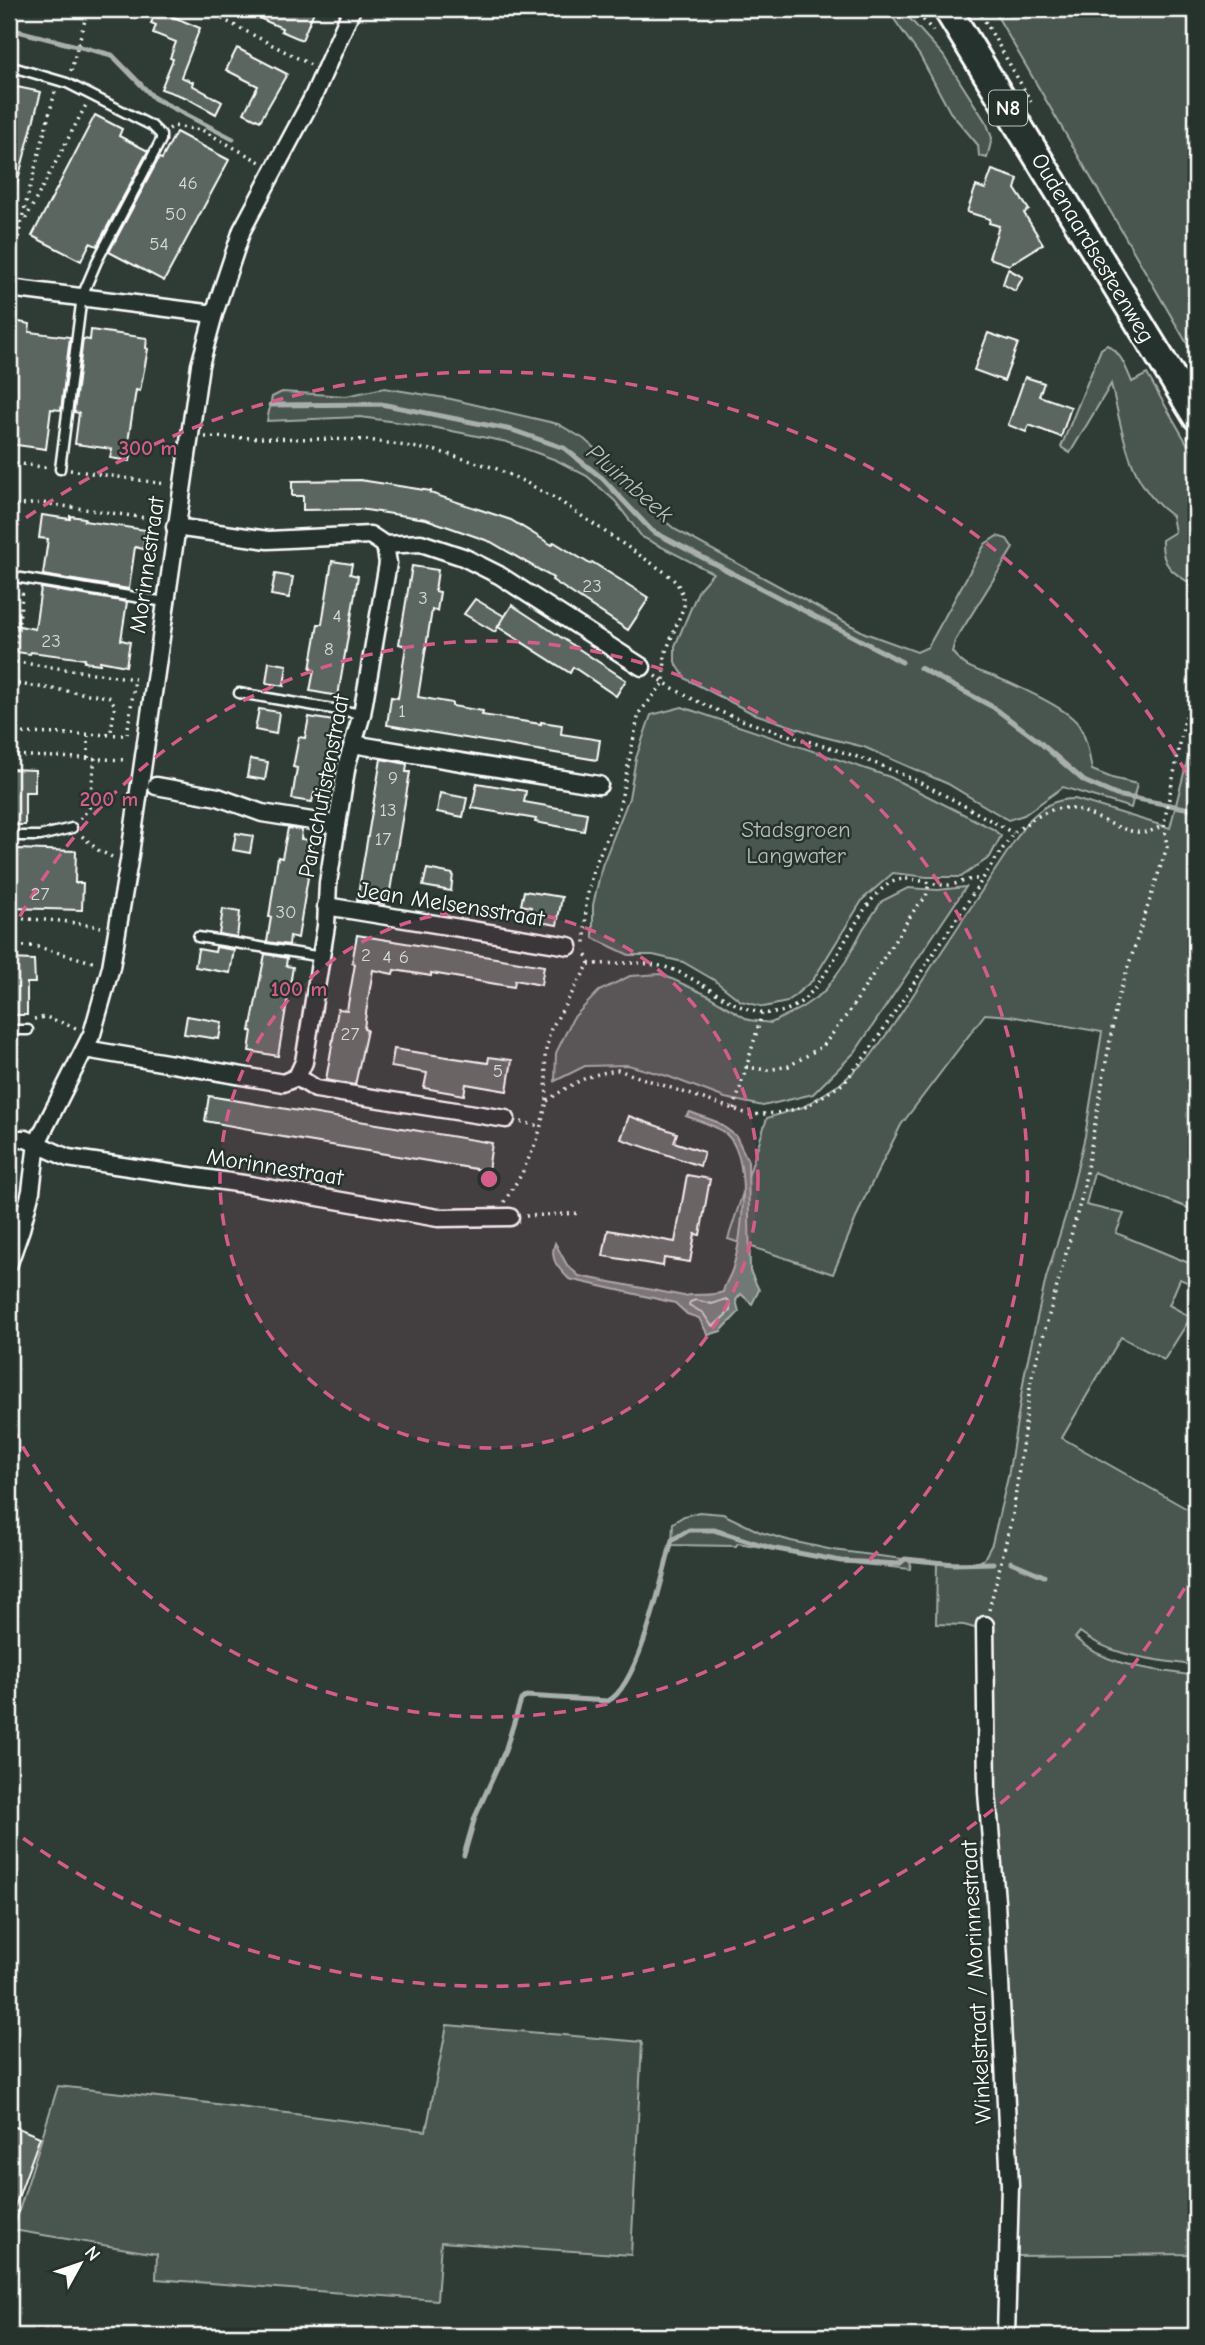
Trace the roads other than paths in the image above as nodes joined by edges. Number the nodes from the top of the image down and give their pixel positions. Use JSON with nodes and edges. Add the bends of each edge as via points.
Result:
{"nodes":[{"id":1,"x":352,"y":9,"type":"edge"},
{"id":2,"x":947,"y":9,"type":"edge"},
{"id":3,"x":9,"y":66,"type":"edge"},
{"id":4,"x":10,"y":288,"type":"edge"},
{"id":5,"x":82,"y":296,"type":"junction"},
{"id":6,"x":214,"y":314,"type":"junction"},
{"id":7,"x":1196,"y":416,"type":"edge"},
{"id":8,"x":60,"y":469,"type":"road end"},
{"id":9,"x":176,"y":525,"type":"junction"},
{"id":10,"x":384,"y":545,"type":"junction"},
{"id":11,"x":9,"y":576,"type":"edge"},
{"id":12,"x":165,"y":602,"type":"junction"},
{"id":13,"x":642,"y":667,"type":"dead end"},
{"id":14,"x":239,"y":693,"type":"dead end"},
{"id":15,"x":362,"y":714,"type":"junction"},
{"id":16,"x":353,"y":744,"type":"junction"},
{"id":17,"x":599,"y":785,"type":"dead end"},
{"id":18,"x":156,"y":786,"type":"dead end"},
{"id":19,"x":337,"y":825,"type":"junction"},
{"id":20,"x":72,"y":828,"type":"road end"},
{"id":21,"x":9,"y":835,"type":"edge"},
{"id":22,"x":326,"y":906,"type":"junction"},
{"id":23,"x":198,"y":937,"type":"dead end"},
{"id":24,"x":569,"y":946,"type":"dead end"},
{"id":25,"x":322,"y":957,"type":"junction"},
{"id":26,"x":9,"y":1030,"type":"edge"},
{"id":27,"x":28,"y":1030,"type":"road end"},
{"id":28,"x":85,"y":1049,"type":"junction"},
{"id":29,"x":297,"y":1077,"type":"junction"},
{"id":30,"x":506,"y":1119,"type":"dead end"},
{"id":31,"x":9,"y":1139,"type":"edge"},
{"id":32,"x":37,"y":1143,"type":"junction"},
{"id":33,"x":502,"y":1217,"type":"road end"},
{"id":34,"x":9,"y":1263,"type":"edge"},
{"id":35,"x":985,"y":1625,"type":"road end"},
{"id":36,"x":1006,"y":2336,"type":"edge"}],
"edges":[{"from":1,"to":6,"type":"street","name":"Morinnestraat","via":[[324,75],[242,230]]},
{"from":2,"to":7,"type":"main road","name":"Oudenaardsesteenweg","number":"N8"},
{"from":3,"to":5,"type":"lane","via":[[92,94],[161,135]]},
{"from":4,"to":5,"type":"street"},
{"from":5,"to":6,"type":"street"},
{"from":5,"to":8,"type":"lane"},
{"from":6,"to":9,"type":"street","name":"Morinnestraat","via":[[200,365]]},
{"from":9,"to":10,"type":"street","via":[[268,540],[370,535]]},
{"from":9,"to":12,"type":"street","name":"Morinnestraat"},
{"from":10,"to":13,"type":"street","via":[[421,543],[463,557],[499,575]]},
{"from":10,"to":15,"type":"street","name":"Parachutistenstraat","via":[[388,562]]},
{"from":11,"to":12,"type":"lane"},
{"from":12,"to":28,"type":"street","name":"Morinnestraat","via":[[111,967]]},
{"from":14,"to":15,"type":"lane"},
{"from":15,"to":16,"type":"street","name":"Parachutistenstraat"},
{"from":16,"to":17,"type":"street"},
{"from":16,"to":19,"type":"street","name":"Parachutistenstraat"},
{"from":18,"to":19,"type":"street","via":[[218,797],[262,813]]},
{"from":19,"to":22,"type":"street","name":"Parachutistenstraat"},
{"from":20,"to":21,"type":"lane","via":[[40,836]]},
{"from":22,"to":24,"type":"street","name":"Jean Melsensstraat"},
{"from":22,"to":25,"type":"street","name":"Parachutistenstraat"},
{"from":23,"to":25,"type":"lane"},
{"from":25,"to":29,"type":"street","name":"Parachutistenstraat","via":[[304,1062]]},
{"from":26,"to":27,"type":"lane"},
{"from":28,"to":29,"type":"street","via":[[283,1083]]},
{"from":28,"to":32,"type":"street","name":"Morinnestraat"},
{"from":29,"to":30,"type":"street","via":[[316,1090]]},
{"from":31,"to":32,"type":"street"},
{"from":32,"to":33,"type":"street","name":"Morinnestraat","via":[[68,1158],[438,1218]]},
{"from":32,"to":34,"type":"street","name":"Morinnestraat","via":[[31,1191]]},
{"from":35,"to":36,"type":"street","name":"Winkelstraat / Morinnestraat","via":[[987,1792],[1010,2185]]}]}
